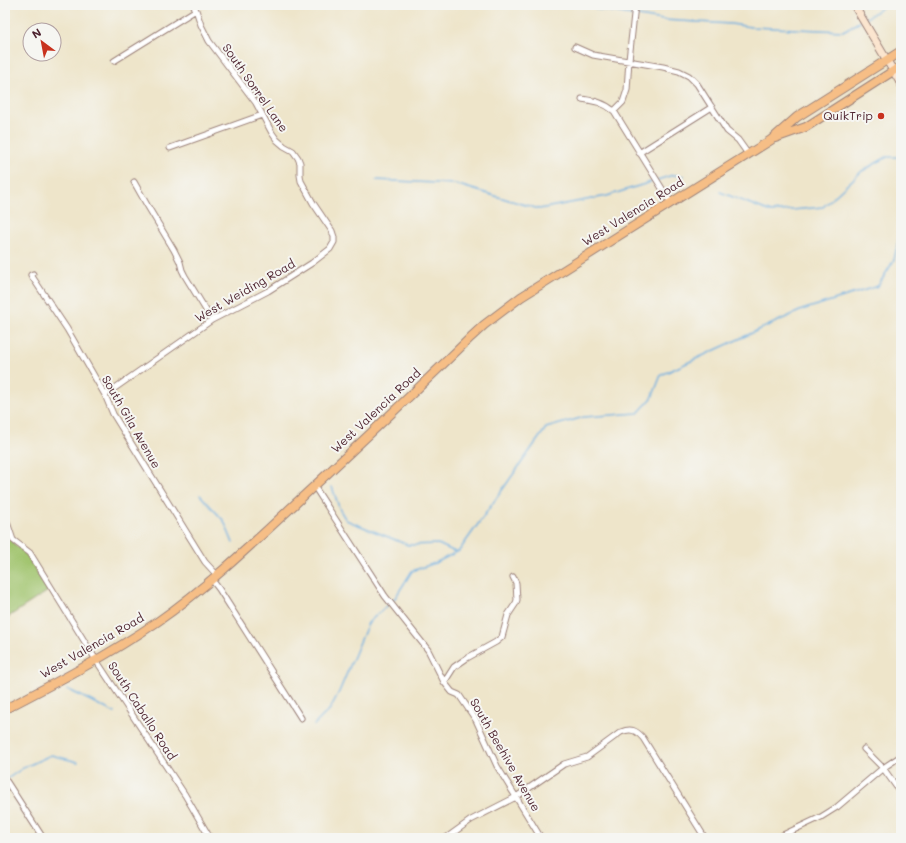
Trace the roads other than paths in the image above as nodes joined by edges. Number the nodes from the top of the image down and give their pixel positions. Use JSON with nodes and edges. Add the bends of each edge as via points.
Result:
{"nodes":[{"id":1,"x":635,"y":5,"type":"edge"},
{"id":2,"x":854,"y":5,"type":"edge"},
{"id":3,"x":194,"y":8,"type":"edge"},
{"id":4,"x":575,"y":47,"type":"dead end"},
{"id":5,"x":901,"y":51,"type":"edge"},
{"id":6,"x":629,"y":60,"type":"junction"},
{"id":7,"x":887,"y":60,"type":"junction"},
{"id":8,"x":114,"y":61,"type":"dead end"},
{"id":9,"x":901,"y":66,"type":"edge"},
{"id":10,"x":893,"y":71,"type":"junction"},
{"id":11,"x":901,"y":84,"type":"edge"},
{"id":12,"x":582,"y":99,"type":"dead end"},
{"id":13,"x":712,"y":107,"type":"junction"},
{"id":14,"x":614,"y":111,"type":"junction"},
{"id":15,"x":262,"y":115,"type":"junction"},
{"id":16,"x":771,"y":140,"type":"junction"},
{"id":17,"x":170,"y":148,"type":"dead end"},
{"id":18,"x":639,"y":153,"type":"junction"},
{"id":19,"x":748,"y":154,"type":"junction"},
{"id":20,"x":134,"y":182,"type":"dead end"},
{"id":21,"x":671,"y":203,"type":"junction"},
{"id":22,"x":334,"y":242,"type":"joint"},
{"id":23,"x":32,"y":275,"type":"dead end"},
{"id":24,"x":212,"y":320,"type":"junction"},
{"id":25,"x":105,"y":395,"type":"junction"},
{"id":26,"x":314,"y":486,"type":"junction"},
{"id":27,"x":5,"y":516,"type":"edge"},
{"id":28,"x":215,"y":577,"type":"junction"},
{"id":29,"x":513,"y":577,"type":"dead end"},
{"id":30,"x":96,"y":660,"type":"junction"},
{"id":31,"x":444,"y":682,"type":"junction"},
{"id":32,"x":5,"y":708,"type":"edge"},
{"id":33,"x":301,"y":718,"type":"dead end"},
{"id":34,"x":864,"y":749,"type":"dead end"},
{"id":35,"x":901,"y":756,"type":"edge"},
{"id":36,"x":883,"y":768,"type":"junction"},
{"id":37,"x":5,"y":779,"type":"edge"},
{"id":38,"x":901,"y":793,"type":"edge"},
{"id":39,"x":516,"y":797,"type":"junction"},
{"id":40,"x":43,"y":838,"type":"edge"},
{"id":41,"x":210,"y":838,"type":"edge"},
{"id":42,"x":446,"y":838,"type":"edge"},
{"id":43,"x":542,"y":838,"type":"edge"},
{"id":44,"x":705,"y":838,"type":"edge"},
{"id":45,"x":781,"y":838,"type":"edge"}],
"edges":[{"from":1,"to":6,"type":"street"},
{"from":2,"to":7,"type":"street"},
{"from":3,"to":8,"type":"street"},
{"from":3,"to":15,"type":"street","name":"South Sorrel Lane","via":[[209,41],[256,103]]},
{"from":4,"to":6,"type":"street","via":[[593,55]]},
{"from":5,"to":7,"type":"main road","name":"West Valencia Road"},
{"from":6,"to":13,"type":"street","via":[[679,71],[689,76]]},
{"from":6,"to":14,"type":"street","via":[[627,90],[623,102]]},
{"from":7,"to":10,"type":"street"},
{"from":7,"to":16,"type":"main road","name":"West Valencia Road","via":[[797,118]]},
{"from":9,"to":10,"type":"main road","name":"West Valencia Road"},
{"from":10,"to":11,"type":"street"},
{"from":10,"to":16,"type":"main road","name":"West Valencia Road","via":[[806,127]]},
{"from":12,"to":14,"type":"street","via":[[598,102]]},
{"from":13,"to":18,"type":"street"},
{"from":13,"to":19,"type":"street","via":[[727,131],[738,140]]},
{"from":14,"to":18,"type":"street"},
{"from":15,"to":17,"type":"street"},
{"from":15,"to":22,"type":"street","name":"South Sorrel Lane","via":[[277,140],[298,158],[302,181],[332,231]]},
{"from":16,"to":19,"type":"main road","name":"West Valencia Road"},
{"from":18,"to":21,"type":"street"},
{"from":19,"to":21,"type":"main road","name":"West Valencia Road"},
{"from":20,"to":24,"type":"street"},
{"from":21,"to":26,"type":"main road","name":"West Valencia Road","via":[[521,297],[484,325]]},
{"from":22,"to":24,"type":"street","name":"West Weiding Road","via":[[324,254],[274,288]]},
{"from":23,"to":25,"type":"street","name":"South Gila Avenue"},
{"from":24,"to":25,"type":"street","name":"West Weiding Road"},
{"from":25,"to":28,"type":"street","name":"South Gila Avenue","via":[[113,414]]},
{"from":26,"to":28,"type":"main road","name":"West Valencia Road"},
{"from":26,"to":31,"type":"street","name":"South Beehive Avenue","via":[[385,596],[428,650]]},
{"from":27,"to":30,"type":"street","name":"South Caballo Road","via":[[13,540],[30,553]]},
{"from":28,"to":30,"type":"main road","name":"West Valencia Road","via":[[147,629]]},
{"from":28,"to":33,"type":"street","name":"South Gila Avenue"},
{"from":29,"to":31,"type":"street","via":[[517,600],[508,615],[502,637],[454,667]]},
{"from":30,"to":32,"type":"main road","name":"West Valencia Road"},
{"from":30,"to":41,"type":"street","name":"South Caballo Road","via":[[185,795]]},
{"from":31,"to":39,"type":"street","name":"South Beehive Avenue","via":[[452,692],[459,695],[476,720],[497,766]]},
{"from":34,"to":36,"type":"street"},
{"from":35,"to":36,"type":"street"},
{"from":36,"to":38,"type":"street"},
{"from":36,"to":45,"type":"street","via":[[837,807]]},
{"from":37,"to":40,"type":"street"},
{"from":39,"to":42,"type":"street","via":[[471,820]]},
{"from":39,"to":43,"type":"street","name":"South Beehive Avenue"},
{"from":39,"to":44,"type":"street","via":[[564,764],[587,757],[621,732],[632,730],[638,732]]}]}
